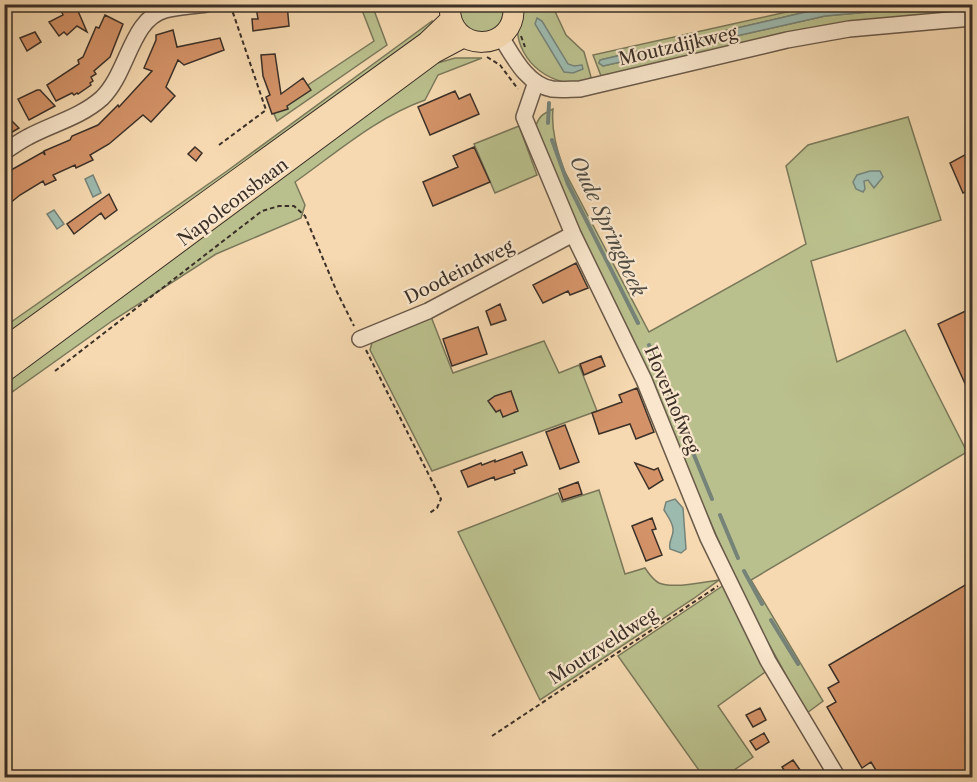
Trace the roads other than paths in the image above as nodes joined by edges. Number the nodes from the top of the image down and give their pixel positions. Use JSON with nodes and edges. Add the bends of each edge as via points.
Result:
{"nodes":[{"id":1,"x":206,"y":4,"type":"edge"},
{"id":2,"x":513,"y":4,"type":"edge"},
{"id":3,"x":451,"y":12,"type":"edge"},
{"id":4,"x":972,"y":21,"type":"edge"},
{"id":5,"x":464,"y":37,"type":"junction"},
{"id":6,"x":501,"y":37,"type":"junction"},
{"id":7,"x":536,"y":82,"type":"junction"},
{"id":8,"x":4,"y":152,"type":"edge"},
{"id":9,"x":573,"y":234,"type":"junction"},
{"id":10,"x":360,"y":339,"type":"road end"},
{"id":11,"x":4,"y":348,"type":"edge"},
{"id":12,"x":4,"y":372,"type":"edge"},
{"id":13,"x":838,"y":777,"type":"edge"}],
"edges":[{"from":1,"to":8,"type":"street","via":[[154,15],[138,32],[124,66],[102,97]]},
{"from":2,"to":6,"type":"main road","via":[[512,21]]},
{"from":3,"to":5,"type":"main road","via":[[458,32]]},
{"from":3,"to":11,"type":"main road","name":"Napoleonsbaan","via":[[427,42]]},
{"from":4,"to":7,"type":"street","name":"Moutzdijkweg","via":[[849,29],[580,89],[551,89]]},
{"from":5,"to":6,"type":"main road","via":[[482,43]]},
{"from":5,"to":12,"type":"main road","name":"Napoleonsbaan","via":[[434,53]]},
{"from":6,"to":7,"type":"street","via":[[522,69]]},
{"from":7,"to":9,"type":"street","name":"Hoverhofweg","via":[[524,117]]},
{"from":9,"to":10,"type":"street","name":"Doodeindweg","via":[[428,311]]},
{"from":9,"to":13,"type":"street","name":"Hoverhofweg","via":[[644,380],[708,538],[768,661]]}]}
